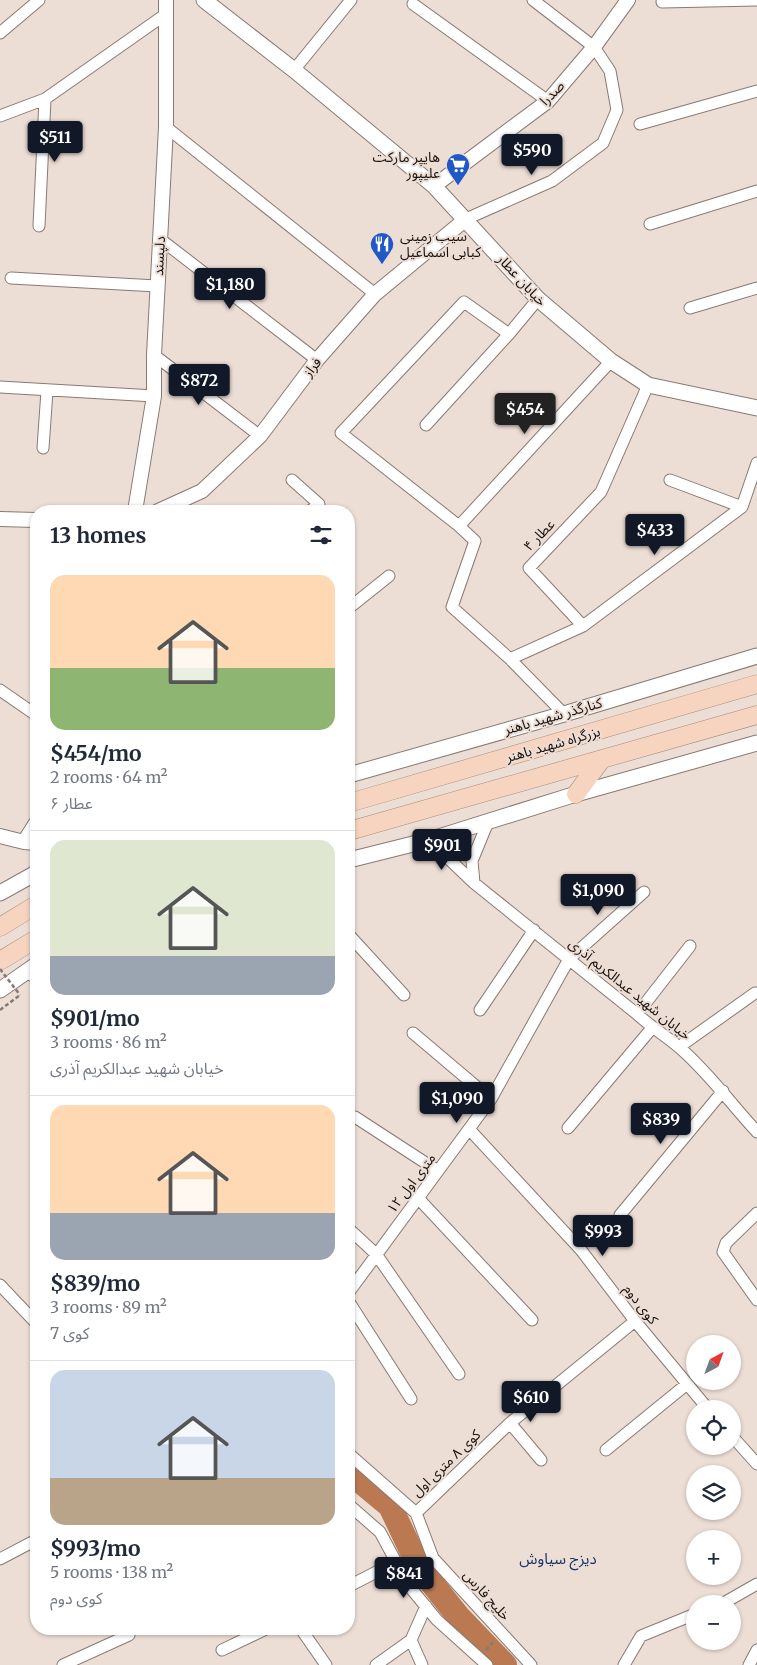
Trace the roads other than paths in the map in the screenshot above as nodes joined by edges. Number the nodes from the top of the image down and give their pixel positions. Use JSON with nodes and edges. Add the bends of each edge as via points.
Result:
{"nodes":[{"id":1,"x":39,"y":0,"type":"edge"},
{"id":2,"x":166,"y":0,"type":"edge"},
{"id":3,"x":204,"y":0,"type":"edge"},
{"id":4,"x":351,"y":0,"type":"edge"},
{"id":5,"x":533,"y":0,"type":"edge"},
{"id":6,"x":628,"y":0,"type":"edge"},
{"id":7,"x":757,"y":0,"type":"edge"},
{"id":8,"x":695,"y":1,"type":"edge"},
{"id":9,"x":662,"y":2,"type":"dead end"},
{"id":10,"x":413,"y":4,"type":"dead end"},
{"id":11,"x":166,"y":14,"type":"junction"},
{"id":12,"x":0,"y":33,"type":"edge"},
{"id":13,"x":594,"y":47,"type":"junction"},
{"id":14,"x":294,"y":70,"type":"junction"},
{"id":15,"x":757,"y":91,"type":"edge"},
{"id":16,"x":45,"y":99,"type":"junction"},
{"id":17,"x":548,"y":101,"type":"junction"},
{"id":18,"x":0,"y":116,"type":"edge"},
{"id":19,"x":640,"y":124,"type":"dead end"},
{"id":20,"x":166,"y":127,"type":"junction"},
{"id":21,"x":434,"y":186,"type":"junction"},
{"id":22,"x":757,"y":191,"type":"edge"},
{"id":23,"x":466,"y":219,"type":"junction"},
{"id":24,"x":650,"y":224,"type":"dead end"},
{"id":25,"x":39,"y":226,"type":"dead end"},
{"id":26,"x":160,"y":239,"type":"junction"},
{"id":27,"x":11,"y":278,"type":"dead end"},
{"id":28,"x":157,"y":286,"type":"junction"},
{"id":29,"x":757,"y":288,"type":"edge"},
{"id":30,"x":375,"y":294,"type":"junction"},
{"id":31,"x":538,"y":299,"type":"junction"},
{"id":32,"x":690,"y":308,"type":"dead end"},
{"id":33,"x":509,"y":334,"type":"junction"},
{"id":34,"x":154,"y":355,"type":"junction"},
{"id":35,"x":317,"y":360,"type":"junction"},
{"id":36,"x":611,"y":362,"type":"junction"},
{"id":37,"x":648,"y":385,"type":"junction"},
{"id":38,"x":0,"y":387,"type":"edge"},
{"id":39,"x":47,"y":391,"type":"junction"},
{"id":40,"x":154,"y":396,"type":"junction"},
{"id":41,"x":757,"y":408,"type":"edge"},
{"id":42,"x":426,"y":425,"type":"dead end"},
{"id":43,"x":260,"y":436,"type":"junction"},
{"id":44,"x":43,"y":448,"type":"dead end"},
{"id":45,"x":757,"y":463,"type":"edge"},
{"id":46,"x":292,"y":480,"type":"dead end"},
{"id":47,"x":670,"y":480,"type":"dead end"},
{"id":48,"x":136,"y":505,"type":"edge"},
{"id":49,"x":171,"y":505,"type":"edge"},
{"id":50,"x":318,"y":505,"type":"edge"},
{"id":51,"x":742,"y":507,"type":"junction"},
{"id":52,"x":0,"y":519,"type":"edge"},
{"id":53,"x":30,"y":520,"type":"edge"},
{"id":54,"x":459,"y":526,"type":"junction"},
{"id":55,"x":389,"y":576,"type":"dead end"},
{"id":56,"x":355,"y":602,"type":"edge"},
{"id":57,"x":583,"y":626,"type":"junction"},
{"id":58,"x":757,"y":656,"type":"edge"},
{"id":59,"x":510,"y":659,"type":"junction"},
{"id":60,"x":757,"y":684,"type":"edge"},
{"id":61,"x":0,"y":690,"type":"edge"},
{"id":62,"x":30,"y":711,"type":"edge"},
{"id":63,"x":564,"y":714,"type":"junction"},
{"id":64,"x":757,"y":715,"type":"edge"},
{"id":65,"x":757,"y":743,"type":"edge"},
{"id":66,"x":602,"y":760,"type":"junction"},
{"id":67,"x":355,"y":772,"type":"edge"},
{"id":68,"x":576,"y":794,"type":"junction"},
{"id":69,"x":355,"y":801,"type":"edge"},
{"id":70,"x":488,"y":822,"type":"junction"},
{"id":71,"x":355,"y":829,"type":"edge"},
{"id":72,"x":0,"y":836,"type":"edge"},
{"id":73,"x":428,"y":840,"type":"junction"},
{"id":74,"x":30,"y":843,"type":"edge"},
{"id":75,"x":355,"y":858,"type":"edge"},
{"id":76,"x":30,"y":876,"type":"edge"},
{"id":77,"x":474,"y":883,"type":"junction"},
{"id":78,"x":0,"y":892,"type":"edge"},
{"id":79,"x":644,"y":892,"type":"dead end"},
{"id":80,"x":30,"y":909,"type":"edge"},
{"id":81,"x":0,"y":927,"type":"edge"},
{"id":82,"x":534,"y":930,"type":"junction"},
{"id":83,"x":30,"y":942,"type":"edge"},
{"id":84,"x":355,"y":942,"type":"edge"},
{"id":85,"x":690,"y":946,"type":"dead end"},
{"id":86,"x":569,"y":959,"type":"junction"},
{"id":87,"x":0,"y":961,"type":"edge"},
{"id":88,"x":30,"y":973,"type":"edge"},
{"id":89,"x":0,"y":990,"type":"edge"},
{"id":90,"x":755,"y":993,"type":"dead end"},
{"id":91,"x":404,"y":995,"type":"dead end"},
{"id":92,"x":480,"y":1010,"type":"dead end"},
{"id":93,"x":638,"y":1014,"type":"junction"},
{"id":94,"x":652,"y":1028,"type":"junction"},
{"id":95,"x":413,"y":1033,"type":"dead end"},
{"id":96,"x":679,"y":1047,"type":"junction"},
{"id":97,"x":723,"y":1091,"type":"junction"},
{"id":98,"x":491,"y":1099,"type":"junction"},
{"id":99,"x":757,"y":1113,"type":"edge"},
{"id":100,"x":355,"y":1117,"type":"dead end"},
{"id":101,"x":747,"y":1120,"type":"junction"},
{"id":102,"x":568,"y":1128,"type":"dead end"},
{"id":103,"x":469,"y":1129,"type":"junction"},
{"id":104,"x":757,"y":1132,"type":"edge"},
{"id":105,"x":438,"y":1171,"type":"junction"},
{"id":106,"x":418,"y":1198,"type":"junction"},
{"id":107,"x":757,"y":1213,"type":"edge"},
{"id":108,"x":620,"y":1216,"type":"dead end"},
{"id":109,"x":355,"y":1235,"type":"edge"},
{"id":110,"x":376,"y":1254,"type":"junction"},
{"id":111,"x":0,"y":1284,"type":"edge"},
{"id":112,"x":355,"y":1284,"type":"edge"},
{"id":113,"x":757,"y":1300,"type":"edge"},
{"id":114,"x":355,"y":1311,"type":"edge"},
{"id":115,"x":30,"y":1316,"type":"edge"},
{"id":116,"x":532,"y":1320,"type":"dead end"},
{"id":117,"x":635,"y":1321,"type":"junction"},
{"id":118,"x":459,"y":1374,"type":"dead end"},
{"id":119,"x":686,"y":1383,"type":"edge"},
{"id":120,"x":686,"y":1385,"type":"edge"},
{"id":121,"x":692,"y":1390,"type":"edge"},
{"id":122,"x":411,"y":1399,"type":"dead end"},
{"id":123,"x":700,"y":1400,"type":"edge"},
{"id":124,"x":510,"y":1423,"type":"junction"},
{"id":125,"x":741,"y":1446,"type":"edge"},
{"id":126,"x":606,"y":1450,"type":"dead end"},
{"id":127,"x":355,"y":1459,"type":"edge"},
{"id":128,"x":541,"y":1460,"type":"dead end"},
{"id":129,"x":757,"y":1464,"type":"edge"},
{"id":130,"x":355,"y":1510,"type":"edge"},
{"id":131,"x":416,"y":1513,"type":"junction"},
{"id":132,"x":30,"y":1543,"type":"edge"},
{"id":133,"x":0,"y":1559,"type":"edge"},
{"id":134,"x":396,"y":1562,"type":"junction"},
{"id":135,"x":355,"y":1583,"type":"edge"},
{"id":136,"x":757,"y":1584,"type":"edge"},
{"id":137,"x":738,"y":1595,"type":"edge"},
{"id":138,"x":426,"y":1606,"type":"junction"},
{"id":139,"x":686,"y":1618,"type":"edge"},
{"id":140,"x":127,"y":1635,"type":"edge"},
{"id":141,"x":253,"y":1635,"type":"edge"},
{"id":142,"x":305,"y":1635,"type":"edge"},
{"id":143,"x":411,"y":1640,"type":"junction"},
{"id":144,"x":222,"y":1650,"type":"dead end"},
{"id":145,"x":757,"y":1650,"type":"edge"},
{"id":146,"x":483,"y":1661,"type":"edge"},
{"id":147,"x":63,"y":1665,"type":"edge"},
{"id":148,"x":326,"y":1665,"type":"edge"},
{"id":149,"x":376,"y":1665,"type":"edge"},
{"id":150,"x":422,"y":1665,"type":"edge"},
{"id":151,"x":531,"y":1665,"type":"edge"},
{"id":152,"x":624,"y":1665,"type":"edge"},
{"id":153,"x":749,"y":1665,"type":"edge"}],
"edges":[{"from":1,"to":12,"type":"street"},
{"from":2,"to":11,"type":"street","name":"دلپسند"},
{"from":3,"to":14,"type":"main road","name":"خیابان عطار"},
{"from":4,"to":14,"type":"street"},
{"from":5,"to":13,"type":"street"},
{"from":6,"to":13,"type":"street","name":"صدرا"},
{"from":7,"to":8,"type":"street"},
{"from":8,"to":9,"type":"street"},
{"from":10,"to":17,"type":"street"},
{"from":11,"to":16,"type":"street"},
{"from":11,"to":20,"type":"street","name":"دلپسند"},
{"from":13,"to":17,"type":"street","name":"صدرا"},
{"from":13,"to":23,"type":"street","via":[[610,71],[617,110],[603,143],[552,181]]},
{"from":14,"to":21,"type":"main road","name":"خیابان عطار"},
{"from":15,"to":19,"type":"street"},
{"from":16,"to":18,"type":"street"},
{"from":16,"to":25,"type":"street"},
{"from":17,"to":21,"type":"street","name":"صدرا"},
{"from":20,"to":26,"type":"street","name":"دلپسند"},
{"from":20,"to":30,"type":"street"},
{"from":21,"to":23,"type":"main road","name":"خیابان عطار"},
{"from":22,"to":24,"type":"street"},
{"from":23,"to":30,"type":"street","name":"فراز"},
{"from":23,"to":31,"type":"main road","name":"خیابان عطار"},
{"from":26,"to":28,"type":"street","name":"دلپسند"},
{"from":26,"to":35,"type":"street"},
{"from":27,"to":28,"type":"street"},
{"from":28,"to":34,"type":"street","name":"دلپسند"},
{"from":29,"to":32,"type":"street"},
{"from":30,"to":35,"type":"street","name":"فراز"},
{"from":31,"to":33,"type":"street"},
{"from":31,"to":36,"type":"main road","name":"خیابان عطار"},
{"from":33,"to":42,"type":"street"},
{"from":33,"to":54,"type":"street","via":[[464,302],[342,433]]},
{"from":34,"to":40,"type":"street","name":"دلپسند"},
{"from":34,"to":43,"type":"street"},
{"from":35,"to":43,"type":"street","name":"فراز"},
{"from":36,"to":37,"type":"main road","name":"خیابان عطار"},
{"from":36,"to":54,"type":"street"},
{"from":37,"to":41,"type":"main road","name":"خیابان عطار"},
{"from":37,"to":57,"type":"street","name":"عطار ۴","via":[[601,492],[529,568]]},
{"from":38,"to":39,"type":"street"},
{"from":39,"to":40,"type":"street"},
{"from":39,"to":44,"type":"street"},
{"from":40,"to":48,"type":"street","name":"دلپسند"},
{"from":43,"to":49,"type":"street","name":"فراز","via":[[202,491]]},
{"from":45,"to":51,"type":"street"},
{"from":46,"to":50,"type":"street"},
{"from":47,"to":51,"type":"street"},
{"from":51,"to":57,"type":"street"},
{"from":52,"to":53,"type":"street"},
{"from":54,"to":59,"type":"street","via":[[475,541],[452,607]]},
{"from":55,"to":56,"type":"street"},
{"from":57,"to":59,"type":"street"},
{"from":58,"to":63,"type":"main road","name":"کنارگذر شهید باهنر"},
{"from":59,"to":63,"type":"street"},
{"from":60,"to":69,"type":"highway","name":"بزرگراه شهید باهنر"},
{"from":61,"to":62,"type":"street"},
{"from":63,"to":67,"type":"main road","name":"کنارگذر شهید باهنر"},
{"from":64,"to":66,"type":"highway","name":"بزرگراه شهید باهنر"},
{"from":65,"to":68,"type":"main road"},
{"from":66,"to":68,"type":"highway"},
{"from":66,"to":71,"type":"highway","name":"بزرگراه شهید باهنر"},
{"from":68,"to":70,"type":"main road"},
{"from":70,"to":73,"type":"main road"},
{"from":70,"to":77,"type":"street","via":[[472,861]]},
{"from":72,"to":74,"type":"street"},
{"from":73,"to":75,"type":"main road"},
{"from":73,"to":77,"type":"street","name":"خیابان شهید عبدالکریم آذری"},
{"from":76,"to":78,"type":"main road"},
{"from":77,"to":82,"type":"street","name":"خیابان شهید عبدالکریم آذری"},
{"from":79,"to":86,"type":"street","name":"۱۲ متری اول"},
{"from":80,"to":81,"type":"highway"},
{"from":82,"to":86,"type":"street","name":"خیابان شهید عبدالکریم آذری"},
{"from":82,"to":92,"type":"street"},
{"from":83,"to":87,"type":"highway"},
{"from":84,"to":91,"type":"street"},
{"from":85,"to":93,"type":"street"},
{"from":86,"to":93,"type":"street","name":"خیابان شهید عبدالکریم آذری"},
{"from":86,"to":98,"type":"street","name":"۱۲ متری اول"},
{"from":88,"to":89,"type":"main road"},
{"from":90,"to":96,"type":"street"},
{"from":93,"to":94,"type":"street","name":"خیابان شهید عبدالکریم آذری"},
{"from":94,"to":96,"type":"street","name":"خیابان شهید عبدالکریم آذری"},
{"from":94,"to":102,"type":"street"},
{"from":95,"to":98,"type":"street"},
{"from":96,"to":97,"type":"street","name":"خیابان شهید عبدالکریم آذری"},
{"from":97,"to":101,"type":"street","name":"خیابان شهید عبدالکریم آذری"},
{"from":97,"to":108,"type":"street"},
{"from":98,"to":103,"type":"street","name":"۱۲ متری اول"},
{"from":99,"to":101,"type":"street"},
{"from":100,"to":105,"type":"street"},
{"from":101,"to":104,"type":"street","name":"خیابان شهید عبدالکریم آذری"},
{"from":103,"to":105,"type":"street","name":"۱۲ متری اول"},
{"from":103,"to":117,"type":"street","name":"کوی دوم","via":[[581,1250]]},
{"from":105,"to":106,"type":"street","name":"۱۲ متری اول"},
{"from":106,"to":110,"type":"street","name":"۱۲ متری اول"},
{"from":106,"to":116,"type":"street"},
{"from":107,"to":113,"type":"street","via":[[726,1243],[724,1252]]},
{"from":109,"to":110,"type":"street"},
{"from":110,"to":112,"type":"street","name":"۱۲ متری اول"},
{"from":110,"to":118,"type":"street"},
{"from":111,"to":115,"type":"street"},
{"from":114,"to":122,"type":"street"},
{"from":117,"to":119,"type":"street","name":"کوی دوم"},
{"from":117,"to":124,"type":"street","name":"کوی ۸ متری اول"},
{"from":120,"to":126,"type":"street"},
{"from":121,"to":123,"type":"street","name":"کوی دوم"},
{"from":124,"to":128,"type":"street"},
{"from":124,"to":131,"type":"street","name":"کوی ۸ متری اول"},
{"from":125,"to":129,"type":"street"},
{"from":127,"to":131,"type":"street","name":"خلیج فارس"},
{"from":130,"to":134,"type":"street","via":[[380,1532]]},
{"from":131,"to":151,"type":"street","name":"خلیج فارس","via":[[433,1558]]},
{"from":132,"to":133,"type":"street"},
{"from":134,"to":135,"type":"street"},
{"from":134,"to":138,"type":"street","via":[[409,1586]]},
{"from":136,"to":137,"type":"street"},
{"from":138,"to":143,"type":"street"},
{"from":138,"to":146,"type":"street"},
{"from":139,"to":152,"type":"street","via":[[641,1636]]},
{"from":140,"to":147,"type":"street"},
{"from":141,"to":144,"type":"street"},
{"from":142,"to":148,"type":"street"},
{"from":143,"to":149,"type":"street"},
{"from":143,"to":150,"type":"street"},
{"from":145,"to":153,"type":"street"}]}
